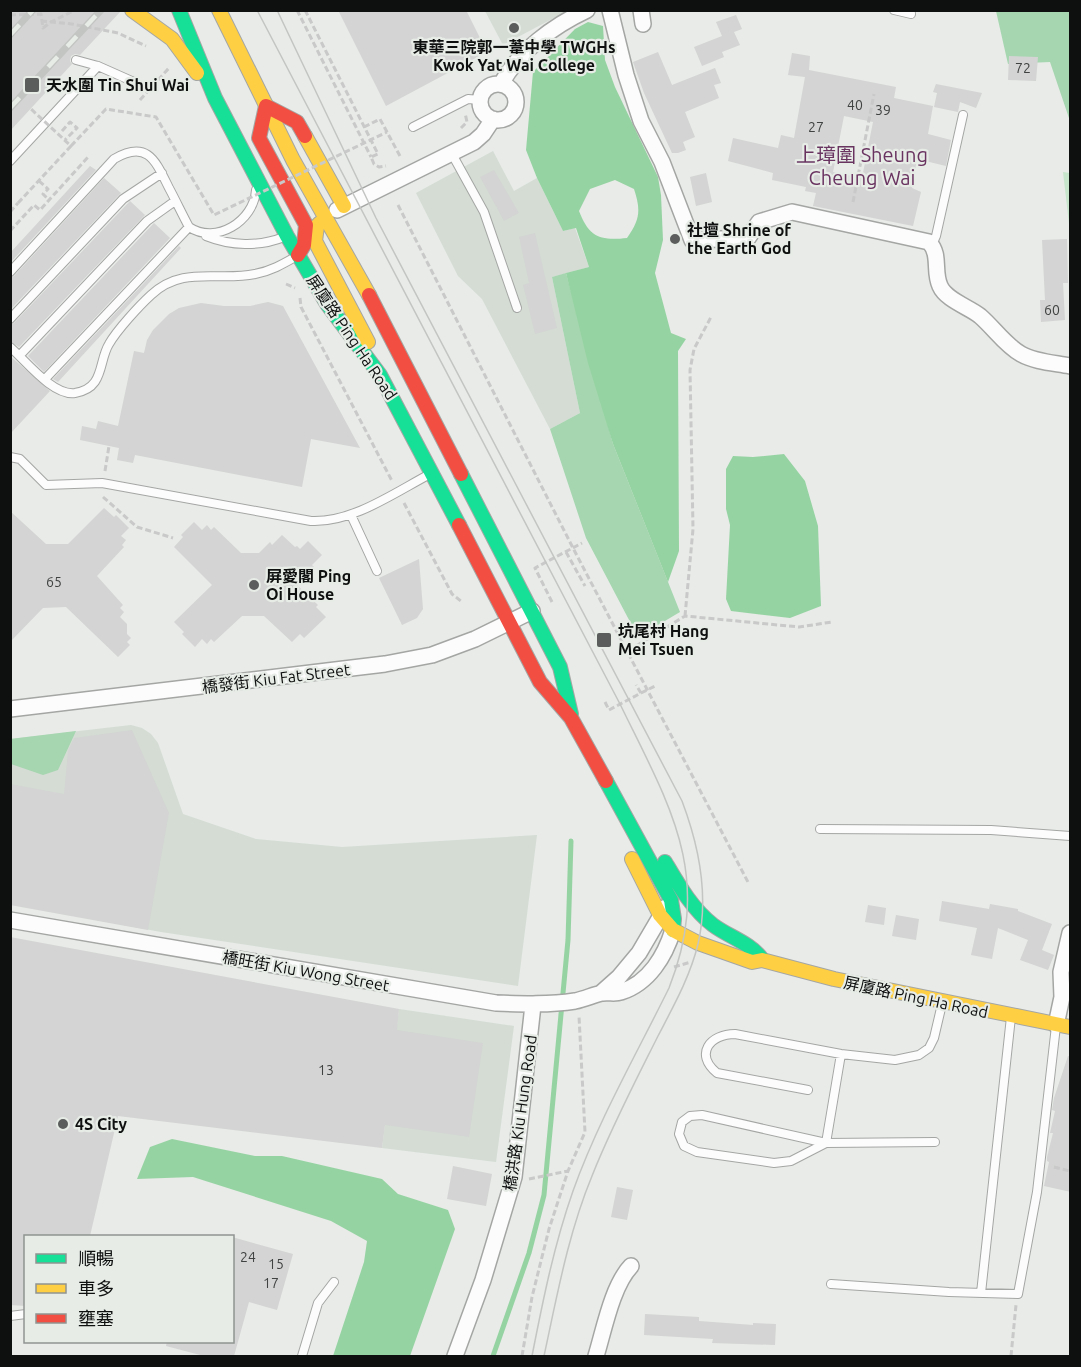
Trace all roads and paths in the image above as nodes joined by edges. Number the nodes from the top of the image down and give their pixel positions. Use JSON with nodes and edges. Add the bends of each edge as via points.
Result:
{"nodes":[{"id":1,"x":75,"y":10,"type":"edge"},
{"id":2,"x":132,"y":10,"type":"edge"},
{"id":3,"x":179,"y":10,"type":"edge"},
{"id":4,"x":219,"y":10,"type":"edge"},
{"id":5,"x":297,"y":10,"type":"edge"},
{"id":6,"x":305,"y":10,"type":"edge"},
{"id":7,"x":587,"y":10,"type":"edge"},
{"id":8,"x":610,"y":10,"type":"edge"},
{"id":9,"x":894,"y":10,"type":"edge"},
{"id":10,"x":911,"y":14,"type":"dead end"},
{"id":11,"x":10,"y":15,"type":"edge"},
{"id":12,"x":41,"y":21,"type":"junction"},
{"id":13,"x":51,"y":22,"type":"junction"},
{"id":14,"x":149,"y":47,"type":"dead end"},
{"id":15,"x":76,"y":60,"type":"dead end"},
{"id":16,"x":98,"y":66,"type":"junction"},
{"id":17,"x":165,"y":72,"type":"dead end"},
{"id":18,"x":134,"y":82,"type":"dead end"},
{"id":19,"x":501,"y":84,"type":"junction"},
{"id":20,"x":874,"y":94,"type":"dead end"},
{"id":21,"x":215,"y":98,"type":"junction"},
{"id":22,"x":140,"y":100,"type":"dead end"},
{"id":23,"x":480,"y":100,"type":"junction"},
{"id":24,"x":461,"y":103,"type":"junction"},
{"id":25,"x":266,"y":106,"type":"junction"},
{"id":26,"x":31,"y":109,"type":"dead end"},
{"id":27,"x":963,"y":115,"type":"dead end"},
{"id":28,"x":493,"y":119,"type":"junction"},
{"id":29,"x":364,"y":127,"type":"junction"},
{"id":30,"x":413,"y":127,"type":"dead end"},
{"id":31,"x":461,"y":128,"type":"dead end"},
{"id":32,"x":62,"y":131,"type":"dead end"},
{"id":33,"x":387,"y":132,"type":"junction"},
{"id":34,"x":65,"y":140,"type":"junction"},
{"id":35,"x":71,"y":146,"type":"junction"},
{"id":36,"x":452,"y":154,"type":"junction"},
{"id":37,"x":89,"y":156,"type":"dead end"},
{"id":38,"x":371,"y":157,"type":"junction"},
{"id":39,"x":10,"y":161,"type":"edge"},
{"id":40,"x":162,"y":173,"type":"junction"},
{"id":41,"x":256,"y":179,"type":"junction"},
{"id":42,"x":39,"y":181,"type":"junction"},
{"id":43,"x":49,"y":200,"type":"junction"},
{"id":44,"x":175,"y":201,"type":"junction"},
{"id":45,"x":853,"y":202,"type":"dead end"},
{"id":46,"x":398,"y":205,"type":"dead end"},
{"id":47,"x":344,"y":206,"type":"junction"},
{"id":48,"x":10,"y":212,"type":"edge"},
{"id":49,"x":328,"y":218,"type":"junction"},
{"id":50,"x":306,"y":225,"type":"junction"},
{"id":51,"x":189,"y":227,"type":"junction"},
{"id":52,"x":10,"y":231,"type":"edge"},
{"id":53,"x":199,"y":233,"type":"junction"},
{"id":54,"x":286,"y":236,"type":"junction"},
{"id":55,"x":315,"y":241,"type":"junction"},
{"id":56,"x":932,"y":245,"type":"junction"},
{"id":57,"x":298,"y":255,"type":"junction"},
{"id":58,"x":10,"y":272,"type":"edge"},
{"id":59,"x":301,"y":307,"type":"dead end"},
{"id":60,"x":517,"y":308,"type":"dead end"},
{"id":61,"x":711,"y":317,"type":"dead end"},
{"id":62,"x":10,"y":319,"type":"edge"},
{"id":63,"x":10,"y":346,"type":"edge"},
{"id":64,"x":20,"y":355,"type":"junction"},
{"id":65,"x":1071,"y":366,"type":"edge"},
{"id":66,"x":380,"y":375,"type":"junction"},
{"id":67,"x":45,"y":379,"type":"junction"},
{"id":68,"x":109,"y":446,"type":"dead end"},
{"id":69,"x":10,"y":457,"type":"edge"},
{"id":70,"x":433,"y":473,"type":"junction"},
{"id":71,"x":102,"y":483,"type":"junction"},
{"id":72,"x":398,"y":491,"type":"junction"},
{"id":73,"x":351,"y":515,"type":"junction"},
{"id":74,"x":173,"y":538,"type":"dead end"},
{"id":75,"x":582,"y":543,"type":"dead end"},
{"id":76,"x":573,"y":548,"type":"junction"},
{"id":77,"x":566,"y":552,"type":"junction"},
{"id":78,"x":377,"y":571,"type":"dead end"},
{"id":79,"x":585,"y":586,"type":"dead end"},
{"id":80,"x":462,"y":602,"type":"dead end"},
{"id":81,"x":552,"y":602,"type":"dead end"},
{"id":82,"x":532,"y":611,"type":"junction"},
{"id":83,"x":685,"y":616,"type":"junction"},
{"id":84,"x":509,"y":622,"type":"junction"},
{"id":85,"x":832,"y":622,"type":"dead end"},
{"id":86,"x":636,"y":646,"type":"dead end"},
{"id":87,"x":636,"y":684,"type":"dead end"},
{"id":88,"x":657,"y":686,"type":"dead end"},
{"id":89,"x":648,"y":690,"type":"junction"},
{"id":90,"x":641,"y":693,"type":"junction"},
{"id":91,"x":604,"y":702,"type":"dead end"},
{"id":92,"x":10,"y":709,"type":"edge"},
{"id":93,"x":572,"y":718,"type":"junction"},
{"id":94,"x":623,"y":814,"type":"junction"},
{"id":95,"x":819,"y":829,"type":"dead end"},
{"id":96,"x":617,"y":831,"type":"dead end"},
{"id":97,"x":1071,"y":836,"type":"edge"},
{"id":98,"x":627,"y":850,"type":"dead end"},
{"id":99,"x":749,"y":884,"type":"dead end"},
{"id":100,"x":676,"y":895,"type":"junction"},
{"id":101,"x":660,"y":915,"type":"junction"},
{"id":102,"x":10,"y":920,"type":"edge"},
{"id":103,"x":673,"y":930,"type":"junction"},
{"id":104,"x":1071,"y":933,"type":"edge"},
{"id":105,"x":762,"y":960,"type":"junction"},
{"id":106,"x":601,"y":993,"type":"junction"},
{"id":107,"x":942,"y":1002,"type":"junction"},
{"id":108,"x":538,"y":1005,"type":"junction"},
{"id":109,"x":576,"y":1007,"type":"junction"},
{"id":110,"x":1011,"y":1017,"type":"junction"},
{"id":111,"x":1064,"y":1026,"type":"edge"},
{"id":112,"x":841,"y":1054,"type":"junction"},
{"id":113,"x":808,"y":1090,"type":"dead end"},
{"id":114,"x":935,"y":1142,"type":"dead end"},
{"id":115,"x":825,"y":1143,"type":"junction"},
{"id":116,"x":1040,"y":1164,"type":"junction"},
{"id":117,"x":568,"y":1171,"type":"junction"},
{"id":118,"x":1071,"y":1171,"type":"edge"},
{"id":119,"x":528,"y":1180,"type":"dead end"},
{"id":120,"x":631,"y":1266,"type":"dead end"},
{"id":121,"x":334,"y":1282,"type":"dead end"},
{"id":122,"x":831,"y":1284,"type":"dead end"},
{"id":123,"x":981,"y":1293,"type":"junction"},
{"id":124,"x":1018,"y":1294,"type":"junction"},
{"id":125,"x":302,"y":1356,"type":"edge"},
{"id":126,"x":455,"y":1356,"type":"edge"},
{"id":127,"x":522,"y":1356,"type":"edge"},
{"id":128,"x":596,"y":1356,"type":"edge"},
{"id":129,"x":1011,"y":1356,"type":"edge"}],
"edges":[{"from":1,"to":13,"type":"path"},
{"from":2,"to":21,"type":"street","via":[[171,39]]},
{"from":3,"to":21,"type":"street","name":"屏廈路 Ping Ha Road"},
{"from":4,"to":25,"type":"street","name":"屏廈路 Ping Ha Road"},
{"from":5,"to":38,"type":"path"},
{"from":6,"to":29,"type":"path"},
{"from":7,"to":19,"type":"street","via":[[526,51]]},
{"from":8,"to":56,"type":"street","via":[[641,121],[662,162],[692,240],[748,238],[759,222],[792,212]]},
{"from":9,"to":10,"type":"lane"},
{"from":11,"to":12,"type":"path","via":[[41,14]]},
{"from":12,"to":13,"type":"path"},
{"from":12,"to":13,"type":"path","via":[[43,28]]},
{"from":13,"to":14,"type":"path","via":[[118,33]]},
{"from":15,"to":16,"type":"lane"},
{"from":16,"to":18,"type":"lane"},
{"from":16,"to":39,"type":"lane"},
{"from":17,"to":22,"type":"path"},
{"from":19,"to":23,"type":"street","via":[[487,88]]},
{"from":19,"to":28,"type":"street","via":[[514,93],[515,110],[510,117]]},
{"from":20,"to":45,"type":"path"},
{"from":21,"to":41,"type":"street","name":"屏廈路 Ping Ha Road"},
{"from":23,"to":24,"type":"lane"},
{"from":23,"to":28,"type":"street","via":[[486,116]]},
{"from":24,"to":30,"type":"lane"},
{"from":24,"to":31,"type":"path","via":[[467,122]]},
{"from":25,"to":47,"type":"street","via":[[297,122]]},
{"from":25,"to":49,"type":"street","name":"屏廈路 Ping Ha Road"},
{"from":25,"to":50,"type":"street","via":[[260,138]]},
{"from":26,"to":34,"type":"path","bridge":true},
{"from":27,"to":56,"type":"lane"},
{"from":28,"to":36,"type":"street","via":[[474,142]]},
{"from":29,"to":33,"type":"path","via":[[380,118]]},
{"from":29,"to":38,"type":"path","via":[[378,154]]},
{"from":32,"to":34,"type":"path","via":[[70,122],[77,128]]},
{"from":33,"to":35,"type":"path","bridge":true,"via":[[214,215],[156,117],[106,109]]},
{"from":33,"to":38,"type":"path","via":[[401,158],[379,167]]},
{"from":34,"to":35,"type":"path","bridge":true},
{"from":35,"to":42,"type":"path","bridge":true},
{"from":36,"to":47,"type":"street"},
{"from":36,"to":60,"type":"lane","via":[[483,212]]},
{"from":37,"to":43,"type":"path"},
{"from":40,"to":44,"type":"lane"},
{"from":40,"to":58,"type":"lane","via":[[147,154],[136,151],[114,159]]},
{"from":40,"to":62,"type":"lane","via":[[123,199]]},
{"from":41,"to":53,"type":"lane","via":[[255,201],[239,222],[212,234]]},
{"from":41,"to":54,"type":"street","name":"屏廈路 Ping Ha Road"},
{"from":42,"to":43,"type":"path","via":[[48,189],[43,194]]},
{"from":42,"to":48,"type":"path","bridge":true},
{"from":43,"to":52,"type":"path","via":[[40,210],[34,205]]},
{"from":44,"to":51,"type":"lane"},
{"from":44,"to":64,"type":"lane","via":[[147,221]]},
{"from":46,"to":76,"type":"path"},
{"from":47,"to":49,"type":"street"},
{"from":49,"to":50,"type":"street"},
{"from":49,"to":55,"type":"street"},
{"from":49,"to":82,"type":"street","name":"屏廈路 Ping Ha Road"},
{"from":50,"to":54,"type":"street"},
{"from":50,"to":57,"type":"street","via":[[304,245]]},
{"from":51,"to":53,"type":"lane"},
{"from":51,"to":67,"type":"lane"},
{"from":53,"to":54,"type":"lane","via":[[238,244],[272,242]]},
{"from":54,"to":57,"type":"street","name":"屏廈路 Ping Ha Road"},
{"from":55,"to":57,"type":"street"},
{"from":55,"to":66,"type":"street","via":[[365,336]]},
{"from":56,"to":65,"type":"street","via":[[945,293],[979,315],[1021,354]]},
{"from":57,"to":66,"type":"street","name":"屏廈路 Ping Ha Road","via":[[327,304]]},
{"from":57,"to":67,"type":"lane","via":[[277,268],[256,274],[200,275],[166,284],[151,294],[110,342],[102,369],[92,385],[74,393],[65,392]]},
{"from":59,"to":72,"type":"path"},
{"from":61,"to":83,"type":"path","via":[[694,349],[690,370],[693,529]]},
{"from":63,"to":64,"type":"lane"},
{"from":64,"to":67,"type":"lane"},
{"from":66,"to":70,"type":"street","name":"屏廈路 Ping Ha Road"},
{"from":68,"to":71,"type":"path"},
{"from":69,"to":71,"type":"lane","via":[[20,459],[46,485]]},
{"from":70,"to":72,"type":"lane"},
{"from":70,"to":84,"type":"street","name":"屏廈路 Ping Ha Road"},
{"from":71,"to":73,"type":"lane","via":[[310,521],[331,521]]},
{"from":71,"to":74,"type":"path","via":[[100,495],[137,527]]},
{"from":72,"to":73,"type":"lane"},
{"from":72,"to":80,"type":"path","via":[[452,594]]},
{"from":73,"to":78,"type":"lane"},
{"from":75,"to":76,"type":"path"},
{"from":76,"to":77,"type":"path"},
{"from":76,"to":89,"type":"path"},
{"from":77,"to":79,"type":"path"},
{"from":77,"to":81,"type":"path","via":[[535,567]]},
{"from":82,"to":84,"type":"street","name":"橋發街 Kiu Fat Street"},
{"from":82,"to":93,"type":"street","name":"屏廈路 Ping Ha Road","via":[[560,667]]},
{"from":83,"to":85,"type":"path","via":[[799,627]]},
{"from":83,"to":86,"type":"path"},
{"from":84,"to":92,"type":"street","name":"橋發街 Kiu Fat Street","via":[[432,655],[385,664]]},
{"from":84,"to":93,"type":"street","name":"屏廈路 Ping Ha Road","via":[[540,682]]},
{"from":87,"to":90,"type":"path"},
{"from":88,"to":89,"type":"path"},
{"from":89,"to":90,"type":"path"},
{"from":89,"to":99,"type":"path"},
{"from":90,"to":91,"type":"path","via":[[609,710]]},
{"from":93,"to":94,"type":"street","name":"屏廈路 Ping Ha Road"},
{"from":94,"to":96,"type":"street"},
{"from":94,"to":100,"type":"street","name":"屏廈路 Ping Ha Road","via":[[640,818]]},
{"from":95,"to":97,"type":"lane","via":[[991,830]]},
{"from":98,"to":101,"type":"street","name":"屏廈路 Ping Ha Road"},
{"from":100,"to":101,"type":"street","name":"橋旺街 Kiu Wong Street"},
{"from":100,"to":103,"type":"street"},
{"from":100,"to":105,"type":"street","name":"屏廈路 Ping Ha Road","via":[[707,921],[756,950]]},
{"from":101,"to":103,"type":"street","name":"屏廈路 Ping Ha Road"},
{"from":101,"to":106,"type":"street","name":"橋旺街 Kiu Wong Street","via":[[639,953]]},
{"from":102,"to":108,"type":"street","name":"橋旺街 Kiu Wong Street","via":[[496,1003]]},
{"from":103,"to":105,"type":"street","name":"屏廈路 Ping Ha Road","via":[[752,962]]},
{"from":103,"to":106,"type":"street","name":"橋旺街 Kiu Wong Street","via":[[657,964],[641,981],[618,993]]},
{"from":104,"to":111,"type":"street","via":[[1061,972]]},
{"from":105,"to":107,"type":"street","name":"屏廈路 Ping Ha Road"},
{"from":106,"to":109,"type":"street","name":"橋旺街 Kiu Wong Street"},
{"from":107,"to":110,"type":"street","name":"屏廈路 Ping Ha Road"},
{"from":107,"to":112,"type":"lane","via":[[934,1038],[919,1055],[882,1060]]},
{"from":108,"to":109,"type":"street","name":"橋旺街 Kiu Wong Street"},
{"from":108,"to":126,"type":"street","name":"橋洪路 Kiu Hung Road","via":[[514,1177]]},
{"from":109,"to":117,"type":"path","via":[[585,1132]]},
{"from":110,"to":111,"type":"street","name":"屏廈路 Ping Ha Road"},
{"from":110,"to":123,"type":"lane"},
{"from":111,"to":116,"type":"lane"},
{"from":112,"to":113,"type":"lane","via":[[735,1034],[723,1034],[710,1042],[706,1053],[709,1066],[717,1073]]},
{"from":112,"to":115,"type":"lane"},
{"from":114,"to":115,"type":"lane"},
{"from":115,"to":115,"type":"lane","via":[[702,1115],[690,1116],[682,1122],[679,1134],[684,1146],[697,1152],[774,1163],[791,1161]]},
{"from":116,"to":118,"type":"path"},
{"from":116,"to":124,"type":"lane"},
{"from":117,"to":119,"type":"path"},
{"from":117,"to":127,"type":"path","via":[[539,1264]]},
{"from":120,"to":128,"type":"street","via":[[616,1292]]},
{"from":121,"to":125,"type":"lane","via":[[318,1303]]},
{"from":122,"to":123,"type":"lane"},
{"from":123,"to":124,"type":"lane"},
{"from":124,"to":129,"type":"path"}]}
